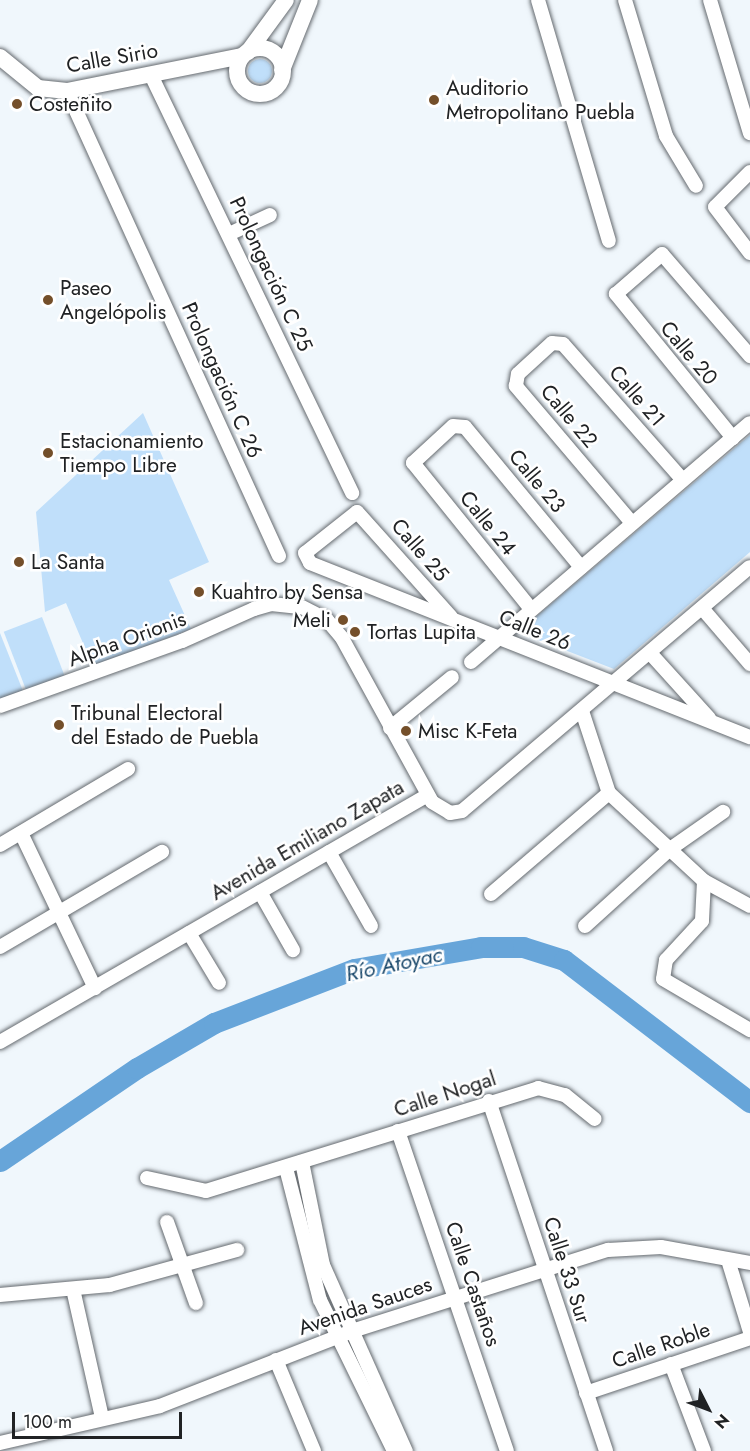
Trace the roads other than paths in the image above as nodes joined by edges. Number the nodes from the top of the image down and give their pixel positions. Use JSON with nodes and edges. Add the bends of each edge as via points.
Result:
{"nodes":[{"id":1,"x":286,"y":0,"type":"edge"},
{"id":2,"x":310,"y":0,"type":"edge"},
{"id":3,"x":538,"y":0,"type":"edge"},
{"id":4,"x":625,"y":0,"type":"edge"},
{"id":5,"x":710,"y":0,"type":"edge"},
{"id":6,"x":245,"y":54,"type":"junction"},
{"id":7,"x":0,"y":57,"type":"edge"},
{"id":8,"x":282,"y":70,"type":"junction"},
{"id":9,"x":151,"y":75,"type":"junction"},
{"id":10,"x":67,"y":91,"type":"junction"},
{"id":11,"x":750,"y":134,"type":"edge"},
{"id":12,"x":750,"y":172,"type":"edge"},
{"id":13,"x":696,"y":186,"type":"dead end"},
{"id":14,"x":270,"y":215,"type":"dead end"},
{"id":15,"x":229,"y":234,"type":"junction"},
{"id":16,"x":609,"y":241,"type":"dead end"},
{"id":17,"x":750,"y":253,"type":"edge"},
{"id":18,"x":558,"y":341,"type":"joint"},
{"id":19,"x":750,"y":356,"type":"edge"},
{"id":20,"x":750,"y":423,"type":"edge"},
{"id":21,"x":733,"y":438,"type":"junction"},
{"id":22,"x":413,"y":463,"type":"joint"},
{"id":23,"x":683,"y":480,"type":"junction"},
{"id":24,"x":352,"y":493,"type":"dead end"},
{"id":25,"x":357,"y":512,"type":"joint"},
{"id":26,"x":632,"y":523,"type":"junction"},
{"id":27,"x":279,"y":556,"type":"dead end"},
{"id":28,"x":581,"y":567,"type":"junction"},
{"id":29,"x":750,"y":567,"type":"edge"},
{"id":30,"x":702,"y":608,"type":"junction"},
{"id":31,"x":531,"y":609,"type":"junction"},
{"id":32,"x":450,"y":617,"type":"junction"},
{"id":33,"x":497,"y":638,"type":"junction"},
{"id":34,"x":650,"y":653,"type":"junction"},
{"id":35,"x":471,"y":662,"type":"dead end"},
{"id":36,"x":750,"y":664,"type":"edge"},
{"id":37,"x":452,"y":677,"type":"dead end"},
{"id":38,"x":614,"y":684,"type":"junction"},
{"id":39,"x":0,"y":706,"type":"edge"},
{"id":40,"x":582,"y":711,"type":"junction"},
{"id":41,"x":712,"y":722,"type":"junction"},
{"id":42,"x":390,"y":728,"type":"junction"},
{"id":43,"x":750,"y":737,"type":"edge"},
{"id":44,"x":128,"y":769,"type":"dead end"},
{"id":45,"x":609,"y":793,"type":"junction"},
{"id":46,"x":428,"y":795,"type":"junction"},
{"id":47,"x":723,"y":812,"type":"dead end"},
{"id":48,"x":21,"y":832,"type":"junction"},
{"id":49,"x":0,"y":845,"type":"edge"},
{"id":50,"x":670,"y":849,"type":"junction"},
{"id":51,"x":162,"y":852,"type":"dead end"},
{"id":52,"x":329,"y":852,"type":"junction"},
{"id":53,"x":704,"y":881,"type":"junction"},
{"id":54,"x":260,"y":892,"type":"junction"},
{"id":55,"x":491,"y":894,"type":"dead end"},
{"id":56,"x":750,"y":906,"type":"edge"},
{"id":57,"x":58,"y":912,"type":"junction"},
{"id":58,"x":371,"y":926,"type":"dead end"},
{"id":59,"x":585,"y":926,"type":"dead end"},
{"id":60,"x":189,"y":933,"type":"junction"},
{"id":61,"x":0,"y":946,"type":"edge"},
{"id":62,"x":293,"y":950,"type":"dead end"},
{"id":63,"x":219,"y":983,"type":"dead end"},
{"id":64,"x":95,"y":988,"type":"junction"},
{"id":65,"x":750,"y":1030,"type":"edge"},
{"id":66,"x":1,"y":1036,"type":"edge"},
{"id":67,"x":489,"y":1101,"type":"junction"},
{"id":68,"x":595,"y":1119,"type":"dead end"},
{"id":69,"x":398,"y":1131,"type":"junction"},
{"id":70,"x":302,"y":1162,"type":"junction"},
{"id":71,"x":286,"y":1167,"type":"junction"},
{"id":72,"x":147,"y":1178,"type":"dead end"},
{"id":73,"x":167,"y":1222,"type":"dead end"},
{"id":74,"x":237,"y":1250,"type":"dead end"},
{"id":75,"x":728,"y":1260,"type":"junction"},
{"id":76,"x":750,"y":1263,"type":"edge"},
{"id":77,"x":182,"y":1265,"type":"junction"},
{"id":78,"x":544,"y":1268,"type":"junction"},
{"id":79,"x":73,"y":1289,"type":"junction"},
{"id":80,"x":0,"y":1295,"type":"edge"},
{"id":81,"x":456,"y":1296,"type":"junction"},
{"id":82,"x":196,"y":1303,"type":"dead end"},
{"id":83,"x":352,"y":1331,"type":"junction"},
{"id":84,"x":750,"y":1332,"type":"edge"},
{"id":85,"x":338,"y":1337,"type":"junction"},
{"id":86,"x":750,"y":1338,"type":"edge"},
{"id":87,"x":276,"y":1360,"type":"junction"},
{"id":88,"x":671,"y":1364,"type":"junction"},
{"id":89,"x":586,"y":1393,"type":"junction"},
{"id":90,"x":102,"y":1418,"type":"junction"},
{"id":91,"x":1,"y":1438,"type":"edge"},
{"id":92,"x":314,"y":1451,"type":"edge"},
{"id":93,"x":394,"y":1451,"type":"edge"},
{"id":94,"x":406,"y":1451,"type":"edge"},
{"id":95,"x":507,"y":1451,"type":"edge"},
{"id":96,"x":606,"y":1451,"type":"edge"},
{"id":97,"x":704,"y":1451,"type":"edge"}],
"edges":[{"from":1,"to":6,"type":"street"},
{"from":2,"to":8,"type":"street"},
{"from":3,"to":16,"type":"street"},
{"from":4,"to":13,"type":"street","via":[[666,136]]},
{"from":5,"to":11,"type":"street"},
{"from":6,"to":8,"type":"street","via":[[270,51]]},
{"from":6,"to":8,"type":"street","via":[[237,77],[252,93],[273,89]]},
{"from":6,"to":9,"type":"street","name":"Calle Sirio"},
{"from":7,"to":10,"type":"street","name":"Calle Sirio","via":[[38,88]]},
{"from":9,"to":10,"type":"street","name":"Calle Sirio"},
{"from":9,"to":15,"type":"street","name":"Prolongación C 25"},
{"from":10,"to":27,"type":"street","name":"Prolongación C 26"},
{"from":12,"to":17,"type":"street","via":[[715,207]]},
{"from":14,"to":15,"type":"street"},
{"from":15,"to":24,"type":"street","name":"Prolongación C 25"},
{"from":18,"to":23,"type":"street","name":"Calle 21"},
{"from":18,"to":26,"type":"street","name":"Calle 22","via":[[518,374],[516,386]]},
{"from":19,"to":21,"type":"street","name":"Calle 20","via":[[662,254],[616,294]]},
{"from":20,"to":21,"type":"street"},
{"from":21,"to":23,"type":"street"},
{"from":22,"to":28,"type":"street","name":"Calle 23","via":[[460,424]]},
{"from":22,"to":31,"type":"street","name":"Calle 24"},
{"from":23,"to":26,"type":"street"},
{"from":25,"to":32,"type":"street","name":"Calle 25"},
{"from":25,"to":32,"type":"street","name":"Calle 26","via":[[308,549],[306,559]]},
{"from":26,"to":28,"type":"street"},
{"from":28,"to":31,"type":"street"},
{"from":29,"to":30,"type":"street","name":"Avenida Emiliano Zapata"},
{"from":30,"to":34,"type":"street","name":"Avenida Emiliano Zapata"},
{"from":30,"to":36,"type":"street"},
{"from":31,"to":33,"type":"street"},
{"from":32,"to":33,"type":"street","name":"Calle 26"},
{"from":33,"to":35,"type":"street"},
{"from":33,"to":38,"type":"street","name":"Calle 26"},
{"from":34,"to":38,"type":"street","name":"Avenida Emiliano Zapata"},
{"from":34,"to":41,"type":"street"},
{"from":37,"to":42,"type":"street"},
{"from":38,"to":40,"type":"street","name":"Avenida Emiliano Zapata"},
{"from":38,"to":41,"type":"street","name":"Calle 26"},
{"from":39,"to":42,"type":"street","name":"Alpha Orionis","via":[[182,642],[271,604],[302,607],[327,620],[342,638]]},
{"from":40,"to":45,"type":"street"},
{"from":40,"to":46,"type":"street","name":"Avenida Emiliano Zapata","via":[[462,811],[441,810]]},
{"from":41,"to":43,"type":"street","name":"Calle 26"},
{"from":42,"to":46,"type":"street"},
{"from":44,"to":48,"type":"street"},
{"from":45,"to":50,"type":"street"},
{"from":45,"to":55,"type":"street"},
{"from":46,"to":52,"type":"street","name":"Avenida Emiliano Zapata"},
{"from":47,"to":50,"type":"street"},
{"from":48,"to":49,"type":"street"},
{"from":48,"to":57,"type":"street"},
{"from":50,"to":53,"type":"street"},
{"from":50,"to":59,"type":"street"},
{"from":51,"to":57,"type":"street"},
{"from":52,"to":54,"type":"street","name":"Avenida Emiliano Zapata"},
{"from":52,"to":58,"type":"street"},
{"from":53,"to":56,"type":"street"},
{"from":53,"to":65,"type":"street","via":[[702,921],[666,960],[663,979]]},
{"from":54,"to":60,"type":"street","name":"Avenida Emiliano Zapata"},
{"from":54,"to":62,"type":"street"},
{"from":57,"to":61,"type":"street"},
{"from":57,"to":64,"type":"street"},
{"from":60,"to":63,"type":"street"},
{"from":60,"to":64,"type":"street","name":"Avenida Emiliano Zapata"},
{"from":64,"to":66,"type":"street","name":"Avenida Emiliano Zapata"},
{"from":67,"to":68,"type":"street","name":"Calle Nogal","via":[[552,1088]]},
{"from":67,"to":69,"type":"street","name":"Calle Nogal"},
{"from":67,"to":78,"type":"street","name":"Calle 33 Sur"},
{"from":69,"to":70,"type":"street","name":"Calle Nogal"},
{"from":69,"to":81,"type":"street","name":"Calle Castaños"},
{"from":70,"to":71,"type":"street","name":"Calle Nogal"},
{"from":70,"to":83,"type":"street","via":[[323,1265]]},
{"from":71,"to":72,"type":"street","name":"Calle Nogal","via":[[206,1191]]},
{"from":71,"to":85,"type":"street","via":[[308,1268]]},
{"from":73,"to":77,"type":"street"},
{"from":74,"to":77,"type":"street"},
{"from":75,"to":76,"type":"street","name":"Avenida Sauces"},
{"from":75,"to":78,"type":"street","name":"Avenida Sauces","via":[[639,1246]]},
{"from":75,"to":84,"type":"street"},
{"from":77,"to":79,"type":"street"},
{"from":77,"to":82,"type":"street"},
{"from":78,"to":81,"type":"street","name":"Avenida Sauces"},
{"from":78,"to":89,"type":"street","name":"Calle 33 Sur"},
{"from":79,"to":80,"type":"street"},
{"from":79,"to":90,"type":"street"},
{"from":81,"to":83,"type":"street","name":"Avenida Sauces"},
{"from":81,"to":95,"type":"street","name":"Calle Castaños"},
{"from":83,"to":85,"type":"street","name":"Avenida Sauces"},
{"from":83,"to":94,"type":"street"},
{"from":85,"to":87,"type":"street","name":"Avenida Sauces"},
{"from":85,"to":93,"type":"street"},
{"from":86,"to":88,"type":"street","name":"Calle Roble"},
{"from":87,"to":90,"type":"street","name":"Avenida Sauces","via":[[160,1406]]},
{"from":87,"to":92,"type":"street"},
{"from":88,"to":89,"type":"street","name":"Calle Roble"},
{"from":88,"to":97,"type":"street"},
{"from":89,"to":96,"type":"street","name":"Calle 33 Sur"},
{"from":90,"to":91,"type":"street","name":"Avenida Sauces"}]}
